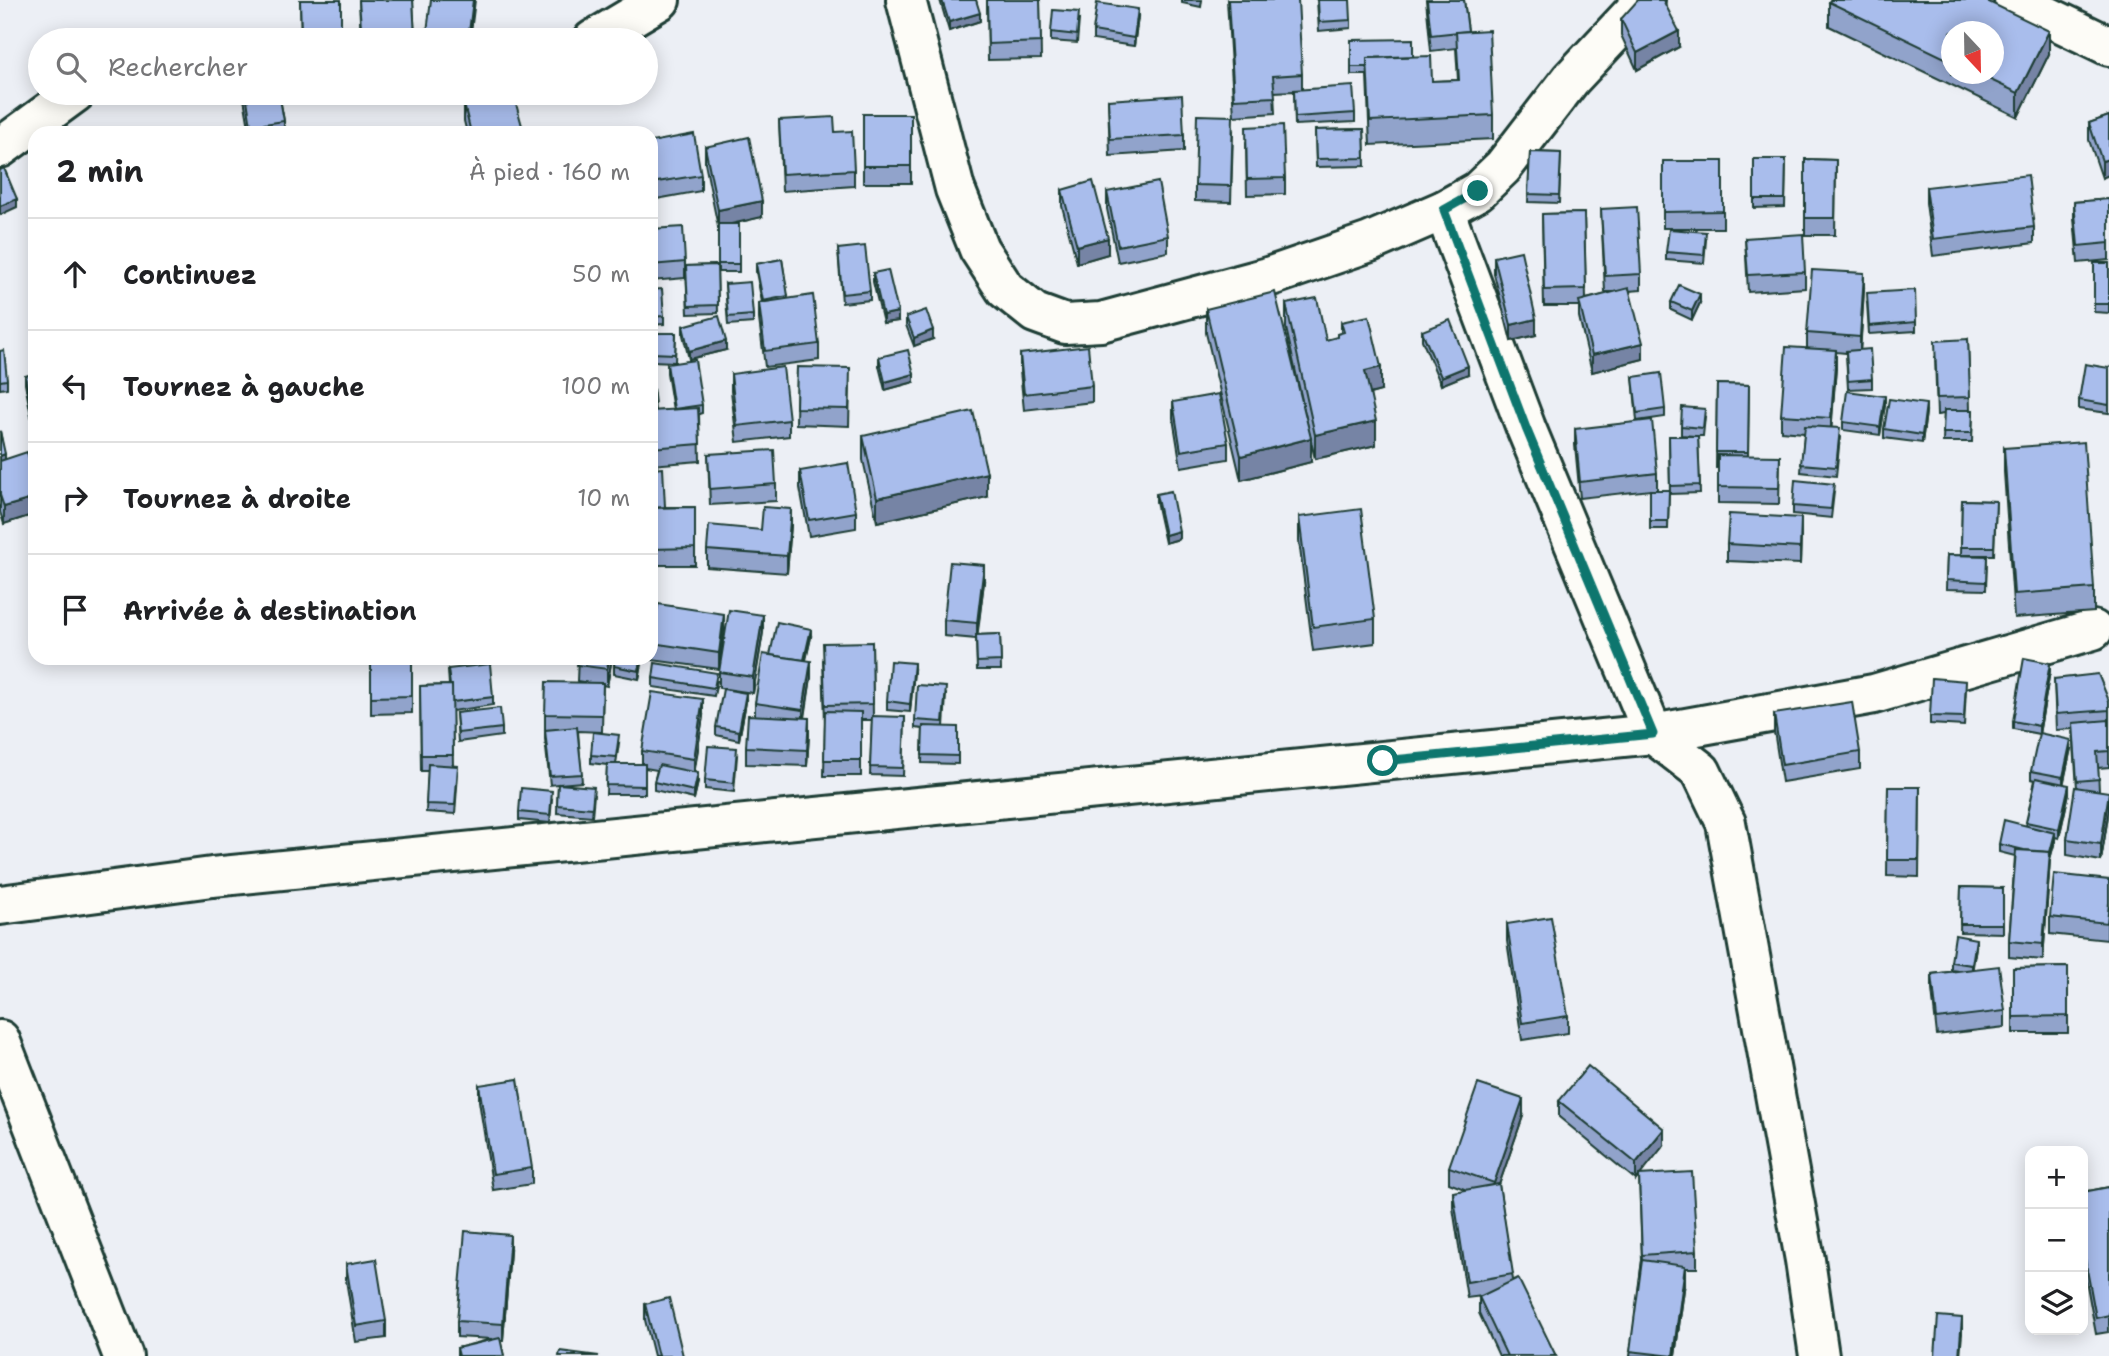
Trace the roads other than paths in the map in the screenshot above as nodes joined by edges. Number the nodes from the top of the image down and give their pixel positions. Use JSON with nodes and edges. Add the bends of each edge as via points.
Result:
{"nodes":[{"id":1,"x":660,"y":0,"type":"edge"},
{"id":2,"x":906,"y":0,"type":"edge"},
{"id":3,"x":1645,"y":0,"type":"edge"},
{"id":4,"x":2014,"y":0,"type":"edge"},
{"id":5,"x":613,"y":28,"type":"edge"},
{"id":6,"x":2109,"y":46,"type":"edge"},
{"id":7,"x":59,"y":105,"type":"edge"},
{"id":8,"x":30,"y":126,"type":"edge"},
{"id":9,"x":28,"y":127,"type":"edge"},
{"id":10,"x":0,"y":148,"type":"edge"},
{"id":11,"x":1444,"y":210,"type":"junction"},
{"id":12,"x":2093,"y":630,"type":"dead end"},
{"id":13,"x":1653,"y":734,"type":"junction"},
{"id":14,"x":0,"y":905,"type":"edge"},
{"id":15,"x":0,"y":1040,"type":"edge"},
{"id":16,"x":123,"y":1356,"type":"edge"},
{"id":17,"x":1819,"y":1356,"type":"edge"}],
"edges":[{"from":1,"to":5,"type":"street"},
{"from":2,"to":11,"type":"street","via":[[956,188],[979,249],[1005,289],[1035,313],[1065,324],[1101,322],[1268,277],[1370,242]]},
{"from":3,"to":11,"type":"street","via":[[1572,79],[1503,167],[1478,191]]},
{"from":4,"to":6,"type":"street"},
{"from":7,"to":8,"type":"street"},
{"from":9,"to":10,"type":"street"},
{"from":11,"to":13,"type":"street","via":[[1526,428]]},
{"from":12,"to":13,"type":"street","via":[[1874,694]]},
{"from":13,"to":14,"type":"street","via":[[212,877]]},
{"from":13,"to":17,"type":"street","via":[[1701,771],[1726,823]]},
{"from":15,"to":16,"type":"street"}]}
